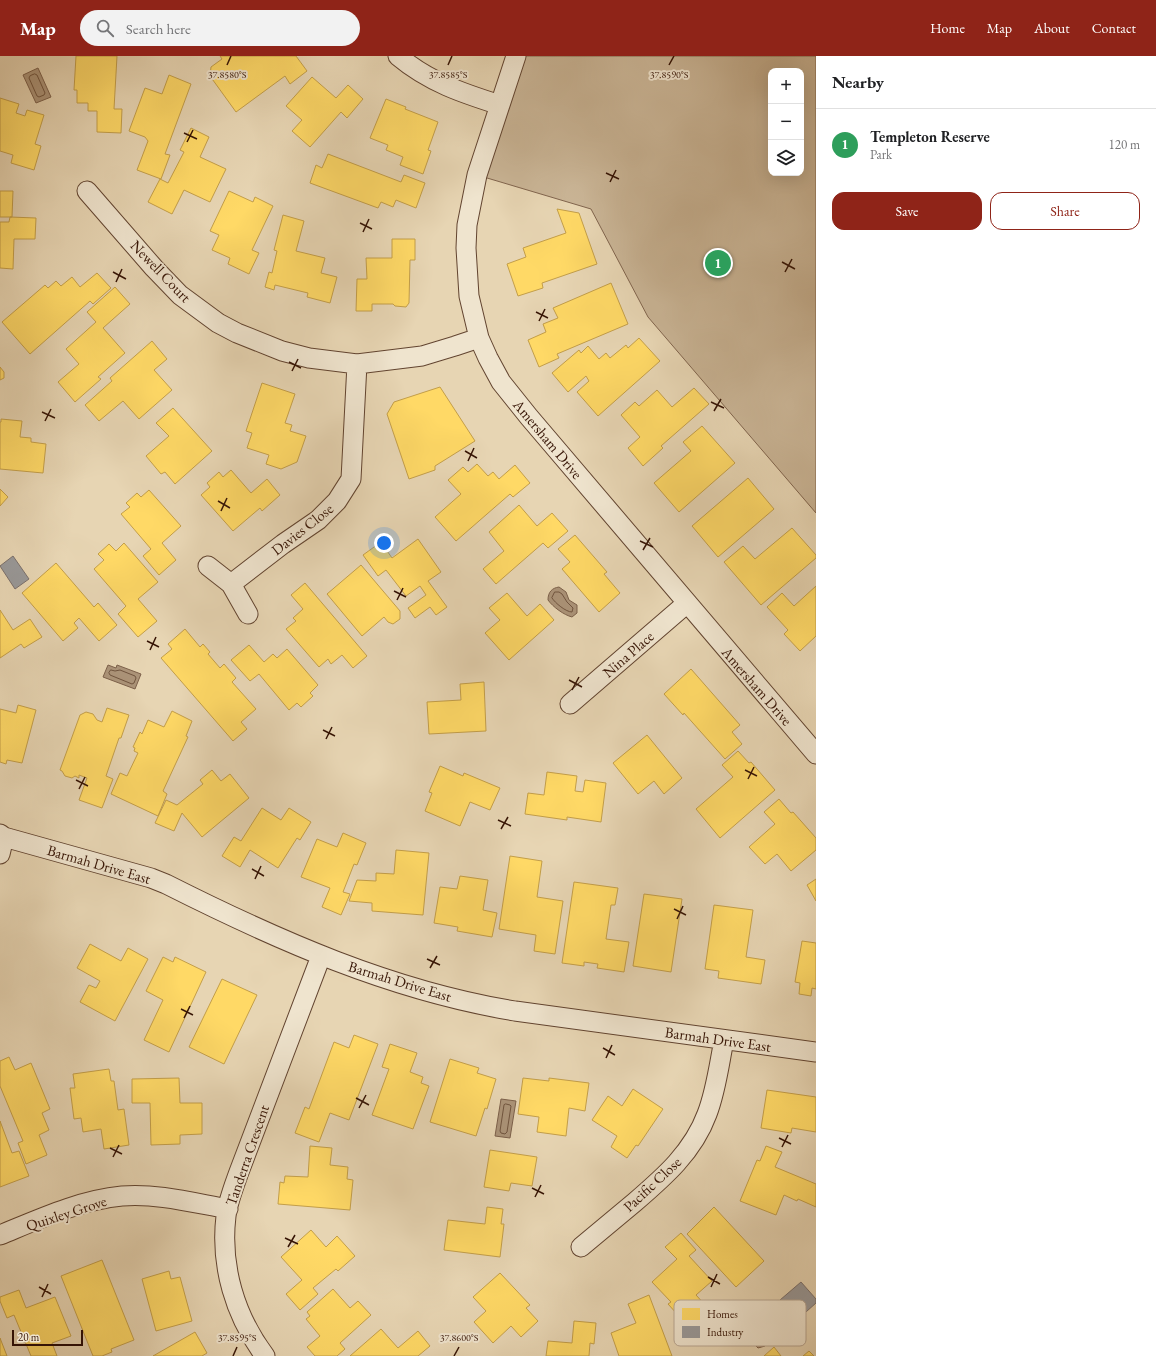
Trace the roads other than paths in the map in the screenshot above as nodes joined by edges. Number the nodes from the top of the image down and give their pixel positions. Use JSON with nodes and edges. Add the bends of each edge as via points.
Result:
{"nodes":[{"id":1,"x":398,"y":56,"type":"edge"},
{"id":2,"x":516,"y":56,"type":"edge"},
{"id":3,"x":500,"y":106,"type":"junction"},
{"id":4,"x":87,"y":191,"type":"dead end"},
{"id":5,"x":479,"y":338,"type":"junction"},
{"id":6,"x":357,"y":364,"type":"junction"},
{"id":7,"x":208,"y":566,"type":"dead end"},
{"id":8,"x":231,"y":584,"type":"junction"},
{"id":9,"x":686,"y":604,"type":"junction"},
{"id":10,"x":248,"y":614,"type":"dead end"},
{"id":11,"x":570,"y":704,"type":"dead end"},
{"id":12,"x":816,"y":754,"type":"edge"},
{"id":13,"x":1,"y":842,"type":"edge"},
{"id":14,"x":321,"y":956,"type":"junction"},
{"id":15,"x":724,"y":1040,"type":"junction"},
{"id":16,"x":816,"y":1052,"type":"edge"},
{"id":17,"x":228,"y":1208,"type":"junction"},
{"id":18,"x":0,"y":1235,"type":"edge"},
{"id":19,"x":581,"y":1247,"type":"dead end"},
{"id":20,"x":265,"y":1356,"type":"edge"}],
"edges":[{"from":1,"to":3,"type":"street","via":[[444,86]]},
{"from":2,"to":3,"type":"street","name":"Amersham Drive"},
{"from":3,"to":5,"type":"street","name":"Amersham Drive","via":[[477,175],[467,225],[469,296]]},
{"from":4,"to":6,"type":"street","name":"Newell Court","via":[[180,295],[218,322],[282,351],[309,358]]},
{"from":5,"to":6,"type":"street","name":"Newell Court","via":[[422,356]]},
{"from":5,"to":9,"type":"street","name":"Amersham Drive","via":[[501,382],[514,399]]},
{"from":6,"to":8,"type":"street","name":"Davies Close","via":[[351,479],[337,501],[318,520]]},
{"from":7,"to":8,"type":"street"},
{"from":8,"to":10,"type":"street"},
{"from":9,"to":11,"type":"street","name":"Nina Place"},
{"from":9,"to":12,"type":"street","name":"Amersham Drive"},
{"from":13,"to":14,"type":"street","name":"Barmah Drive East","via":[[151,878],[263,932]]},
{"from":14,"to":15,"type":"street","name":"Barmah Drive East","via":[[421,989],[487,1006]]},
{"from":14,"to":17,"type":"street","name":"Tanderra Crescent","via":[[239,1172]]},
{"from":15,"to":16,"type":"street","name":"Barmah Drive East"},
{"from":15,"to":19,"type":"street","name":"Pacific Close","via":[[712,1099],[700,1132],[690,1147],[663,1178]]},
{"from":17,"to":18,"type":"street","name":"Quixley Grove","via":[[161,1197],[123,1196],[87,1203]]},
{"from":17,"to":20,"type":"street","name":"Tanderra Crescent","via":[[225,1238],[232,1290],[247,1328]]}]}
